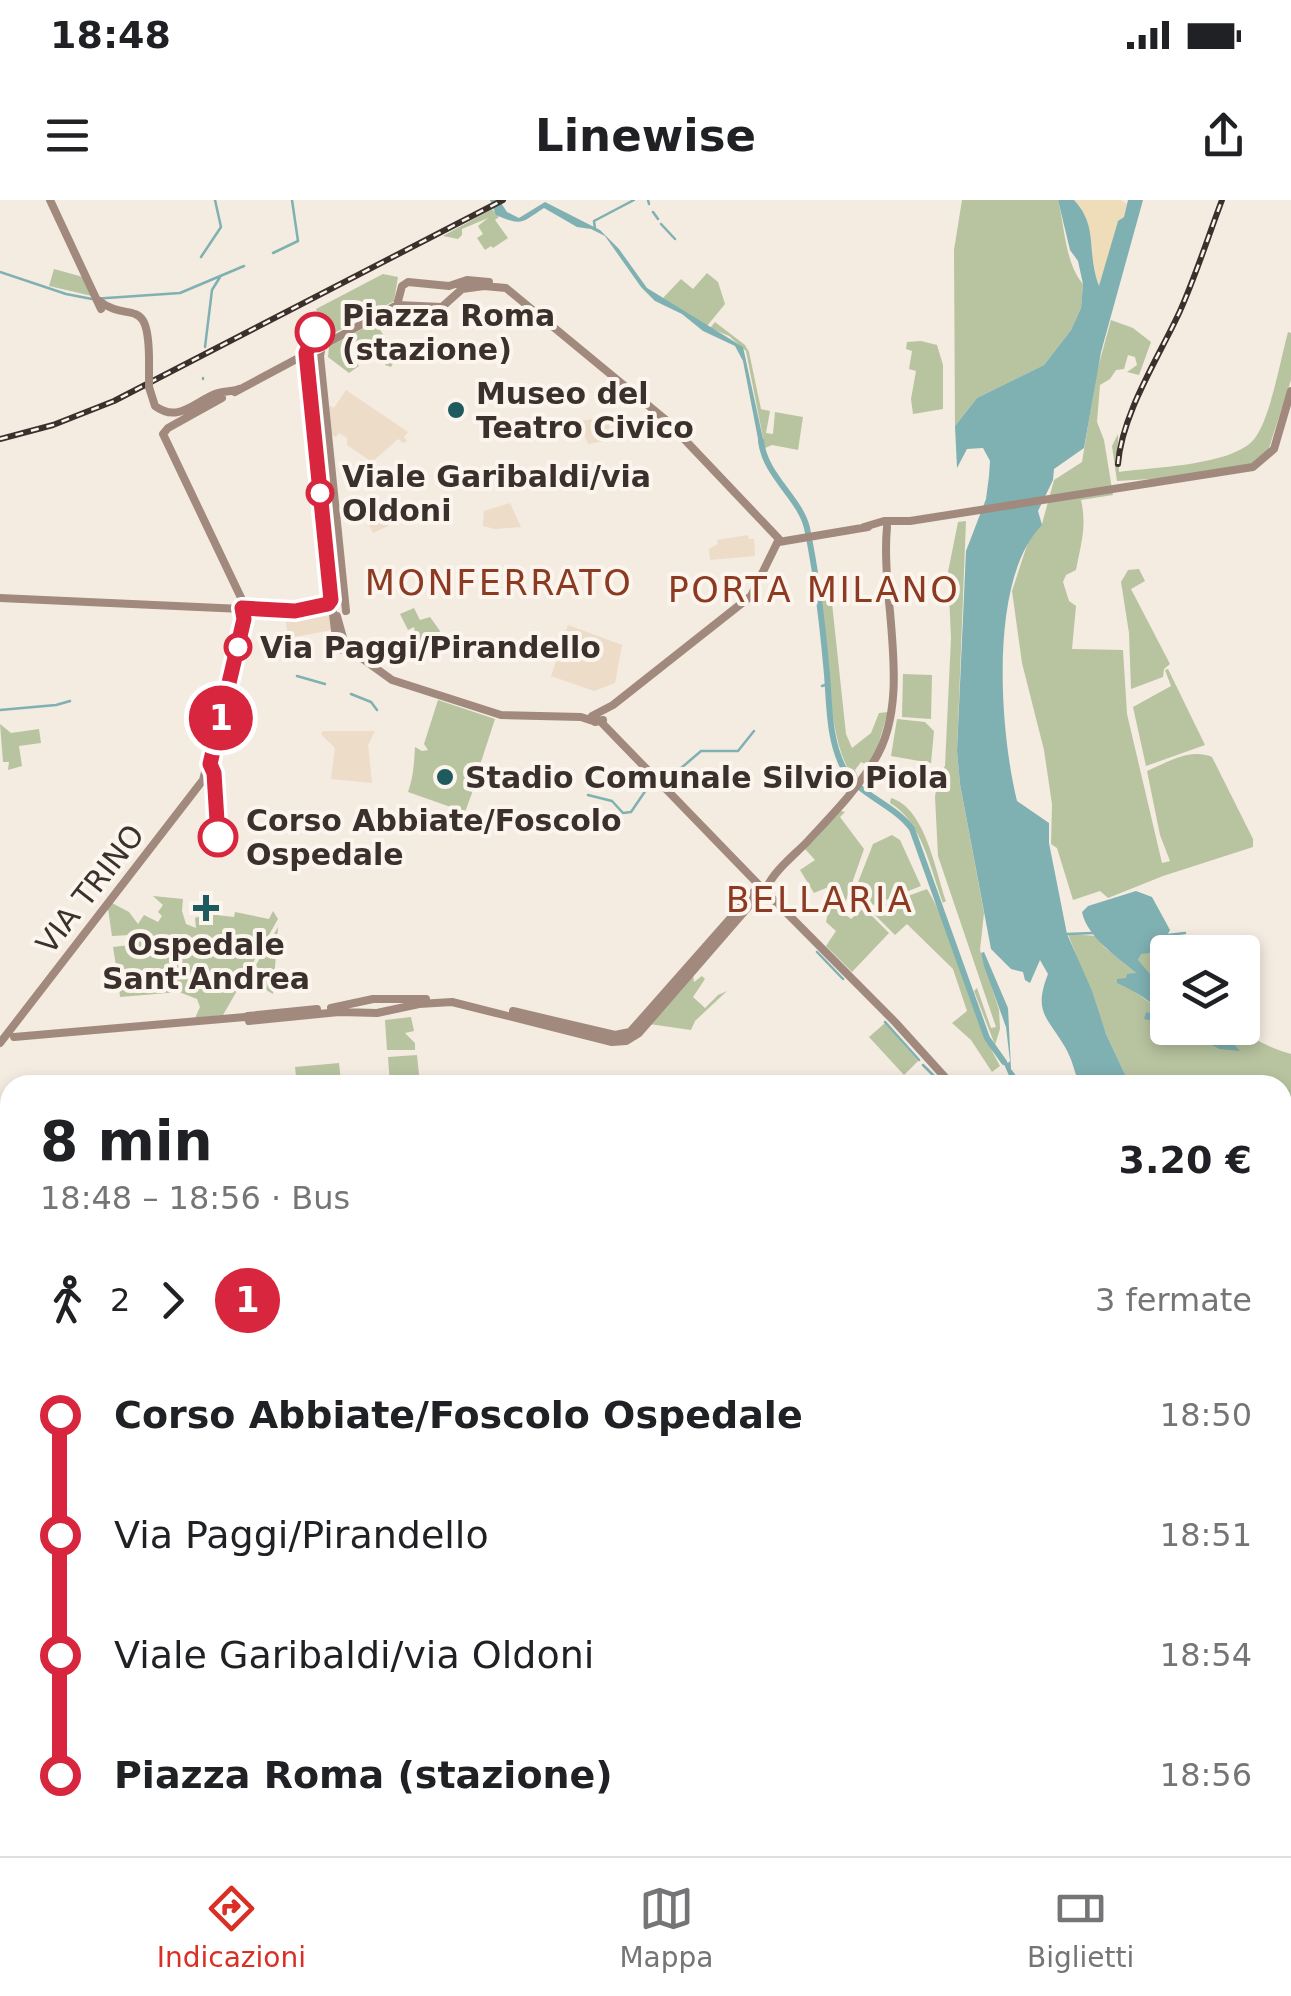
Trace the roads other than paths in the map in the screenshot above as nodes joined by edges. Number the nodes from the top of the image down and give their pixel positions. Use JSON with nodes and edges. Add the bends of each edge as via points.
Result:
{"nodes":[{"id":1,"x":50,"y":200,"type":"edge"},
{"id":2,"x":441,"y":286,"type":"junction"},
{"id":3,"x":452,"y":298,"type":"junction"},
{"id":4,"x":402,"y":301,"type":"junction"},
{"id":5,"x":520,"y":301,"type":"junction"},
{"id":6,"x":321,"y":351,"type":"junction"},
{"id":7,"x":307,"y":356,"type":"junction"},
{"id":8,"x":1291,"y":391,"type":"edge"},
{"id":9,"x":222,"y":395,"type":"junction"},
{"id":10,"x":885,"y":527,"type":"junction"},
{"id":11,"x":774,"y":541,"type":"junction"},
{"id":12,"x":0,"y":598,"type":"edge"},
{"id":13,"x":331,"y":600,"type":"junction"},
{"id":14,"x":312,"y":608,"type":"junction"},
{"id":15,"x":249,"y":610,"type":"junction"},
{"id":16,"x":337,"y":612,"type":"junction"},
{"id":17,"x":598,"y":717,"type":"junction"},
{"id":18,"x":763,"y":886,"type":"junction"},
{"id":19,"x":404,"y":1004,"type":"junction"},
{"id":20,"x":349,"y":1009,"type":"junction"},
{"id":21,"x":8,"y":1038,"type":"edge"},
{"id":22,"x":942,"y":1075,"type":"edge"}],
"edges":[{"from":1,"to":9,"type":"main road","bridge":true,"via":[[101,303],[143,319],[151,400],[167,413]]},
{"from":2,"to":3,"type":"main road"},
{"from":2,"to":4,"type":"main road","via":[[408,282]]},
{"from":2,"to":5,"type":"main road","via":[[471,280],[504,284]]},
{"from":3,"to":4,"type":"main road","via":[[442,308]]},
{"from":3,"to":5,"type":"main road","via":[[486,286],[506,288]]},
{"from":4,"to":6,"type":"main road"},
{"from":5,"to":11,"type":"main road","via":[[666,420]]},
{"from":6,"to":7,"type":"main road"},
{"from":6,"to":7,"type":"main road","via":[[316,343]]},
{"from":6,"to":16,"type":"main road"},
{"from":7,"to":9,"type":"main road"},
{"from":7,"to":13,"type":"main road"},
{"from":8,"to":10,"type":"main road","via":[[1274,449],[1254,467]]},
{"from":9,"to":15,"type":"main road","via":[[163,433]]},
{"from":10,"to":11,"type":"main road"},
{"from":10,"to":18,"type":"main road","via":[[893,697],[882,745],[844,800]]},
{"from":11,"to":17,"type":"main road","via":[[748,600]]},
{"from":12,"to":15,"type":"main road"},
{"from":13,"to":14,"type":"main road"},
{"from":13,"to":16,"type":"main road"},
{"from":14,"to":15,"type":"main road"},
{"from":14,"to":16,"type":"main road"},
{"from":15,"to":21,"type":"main road","name":"VIA TRINO","via":[[208,773]]},
{"from":16,"to":17,"type":"main road","via":[[344,646],[388,678],[501,715]]},
{"from":17,"to":18,"type":"main road"},
{"from":18,"to":19,"type":"main road","via":[[630,1032],[614,1038],[497,1009]]},
{"from":18,"to":22,"type":"main road"},
{"from":19,"to":20,"type":"main road"},
{"from":19,"to":20,"type":"main road","via":[[373,999]]},
{"from":20,"to":21,"type":"main road"}]}
